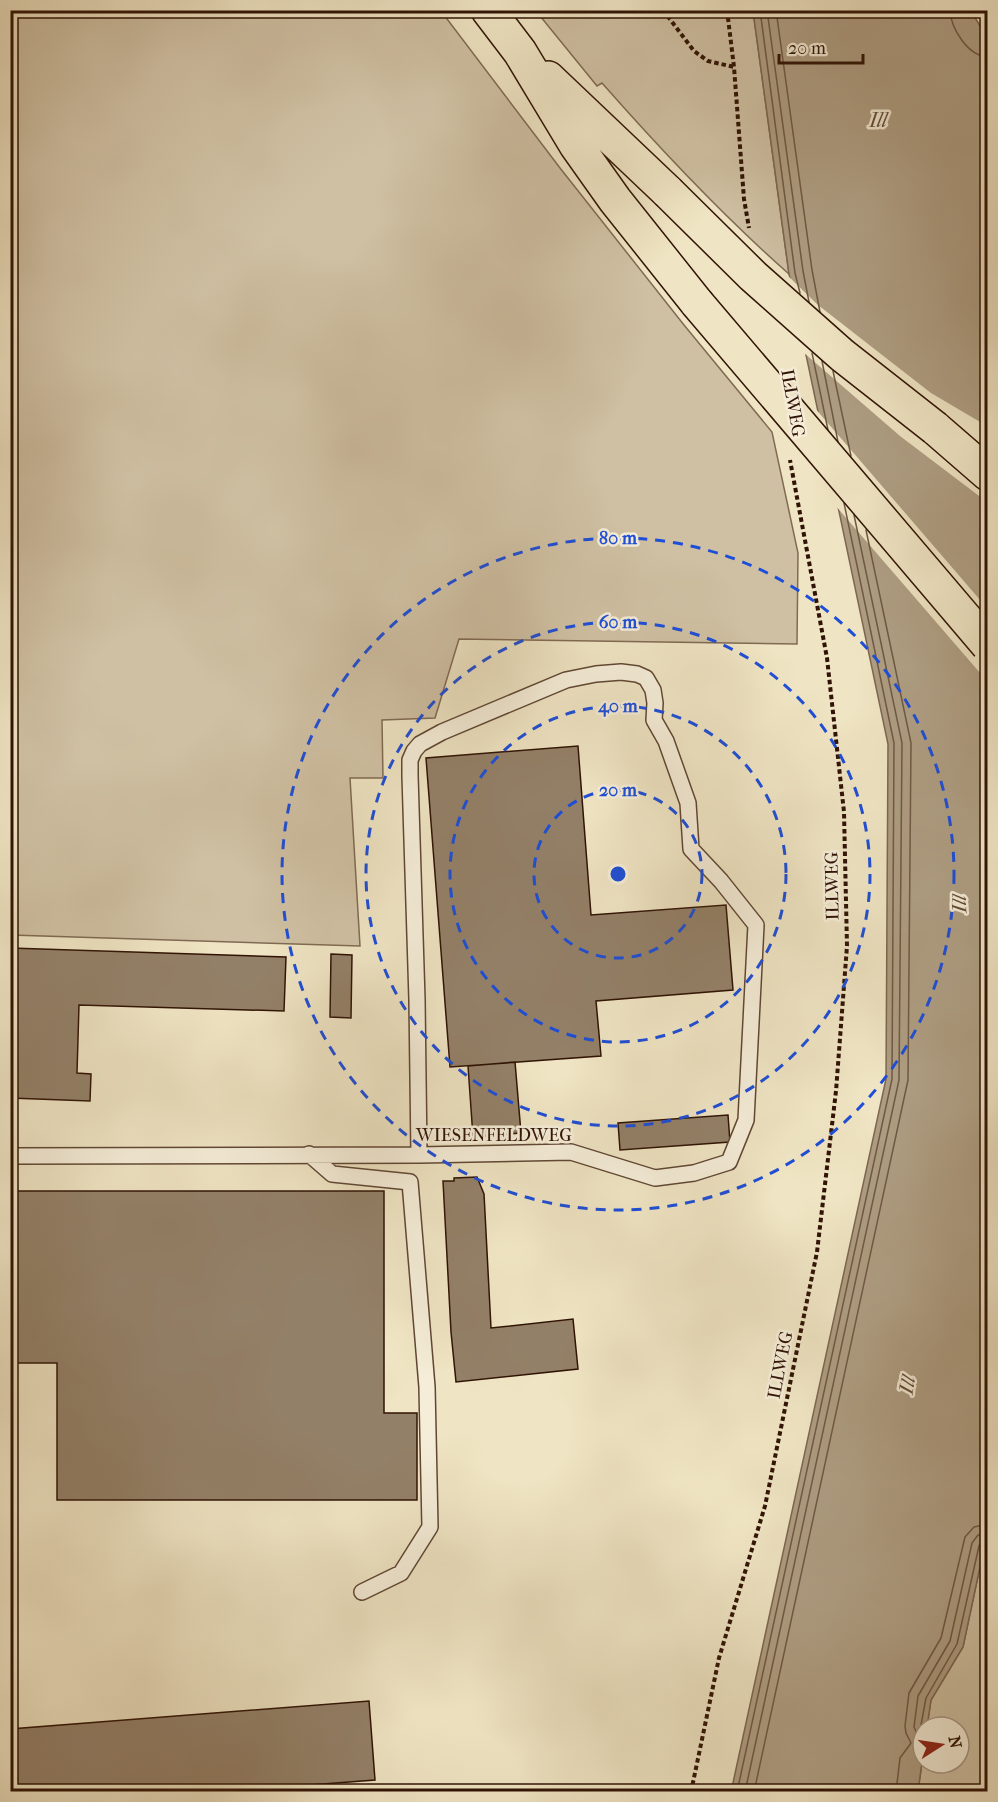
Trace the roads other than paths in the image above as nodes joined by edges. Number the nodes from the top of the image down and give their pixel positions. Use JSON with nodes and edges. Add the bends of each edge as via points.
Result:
{"nodes":[{"id":1,"x":488,"y":10,"type":"edge"},
{"id":2,"x":520,"y":52,"type":"junction"},
{"id":3,"x":935,"y":428,"type":"junction"},
{"id":4,"x":987,"y":453,"type":"edge"},
{"id":5,"x":987,"y":474,"type":"edge"},
{"id":6,"x":987,"y":645,"type":"edge"},
{"id":7,"x":309,"y":1154,"type":"junction"},
{"id":8,"x":418,"y":1155,"type":"junction"},
{"id":9,"x":10,"y":1156,"type":"edge"},
{"id":10,"x":362,"y":1592,"type":"dead end"}],
"edges":[{"from":1,"to":2,"type":"highway"},
{"from":2,"to":3,"type":"highway","bridge":true,"via":[[753,276],[842,355]]},
{"from":2,"to":6,"type":"highway","bridge":true,"via":[[576,145],[615,200],[697,303]]},
{"from":3,"to":4,"type":"highway"},
{"from":3,"to":5,"type":"highway"},
{"from":7,"to":8,"type":"lane","name":"WIESENFELDWEG"},
{"from":7,"to":9,"type":"lane","name":"WIESENFELDWEG"},
{"from":7,"to":10,"type":"lane","via":[[332,1174],[410,1182],[427,1387],[430,1527],[400,1573]]},
{"from":8,"to":8,"type":"lane","name":"WIESENFELDWEG","via":[[571,1152],[655,1178],[694,1173],[729,1162],[746,1120],[756,925],[691,849],[688,803],[666,741],[654,720],[656,703],[646,678],[621,672],[566,681],[442,732],[414,751],[410,776]]}]}
